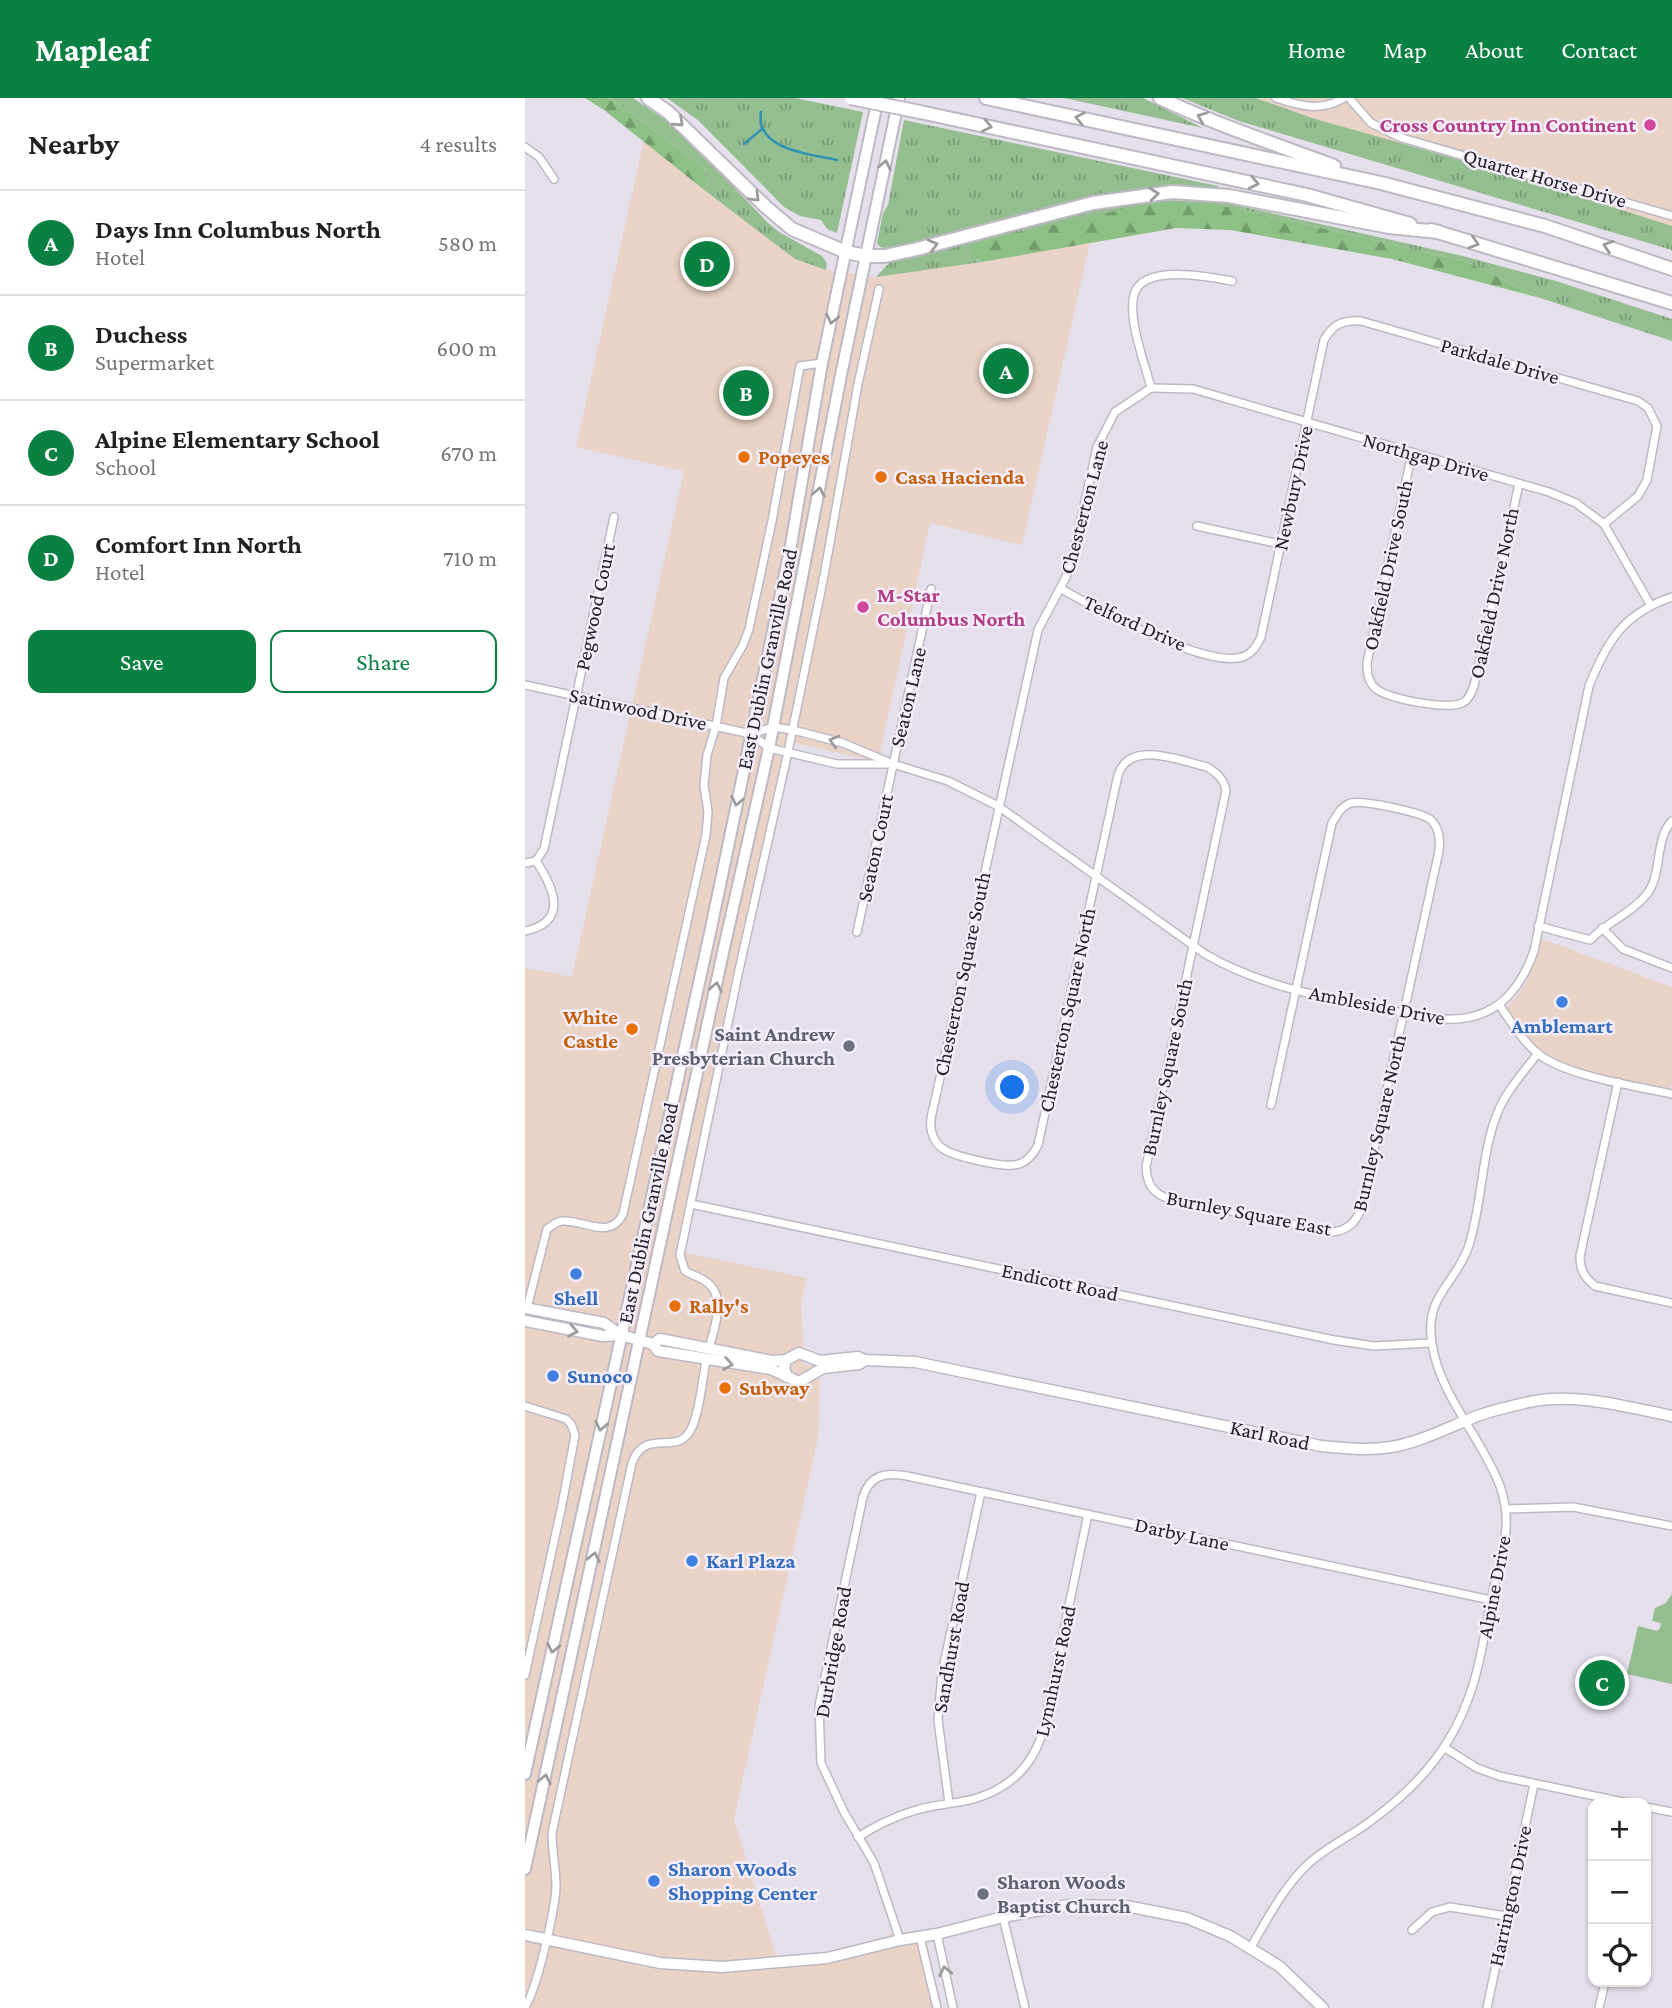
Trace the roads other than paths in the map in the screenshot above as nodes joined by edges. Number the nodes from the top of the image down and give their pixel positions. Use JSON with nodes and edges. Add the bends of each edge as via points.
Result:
{"nodes":[{"id":1,"x":648,"y":98,"type":"edge"},
{"id":2,"x":851,"y":98,"type":"edge"},
{"id":3,"x":878,"y":98,"type":"edge"},
{"id":4,"x":899,"y":98,"type":"edge"},
{"id":5,"x":986,"y":98,"type":"edge"},
{"id":6,"x":1160,"y":98,"type":"edge"},
{"id":7,"x":1276,"y":98,"type":"edge"},
{"id":8,"x":1344,"y":98,"type":"edge"},
{"id":9,"x":1349,"y":98,"type":"edge"},
{"id":10,"x":525,"y":147,"type":"edge"},
{"id":11,"x":554,"y":179,"type":"dead end"},
{"id":12,"x":1381,"y":183,"type":"junction"},
{"id":13,"x":1672,"y":216,"type":"edge"},
{"id":14,"x":1439,"y":232,"type":"junction"},
{"id":15,"x":846,"y":252,"type":"junction"},
{"id":16,"x":866,"y":256,"type":"junction"},
{"id":17,"x":1672,"y":269,"type":"edge"},
{"id":18,"x":1232,"y":281,"type":"dead end"},
{"id":19,"x":879,"y":289,"type":"dead end"},
{"id":20,"x":1672,"y":303,"type":"edge"},
{"id":21,"x":1337,"y":324,"type":"joint"},
{"id":22,"x":823,"y":363,"type":"junction"},
{"id":23,"x":1151,"y":388,"type":"junction"},
{"id":24,"x":1307,"y":422,"type":"junction"},
{"id":25,"x":1412,"y":453,"type":"junction"},
{"id":26,"x":1519,"y":484,"type":"junction"},
{"id":27,"x":614,"y":517,"type":"dead end"},
{"id":28,"x":813,"y":521,"type":"junction"},
{"id":29,"x":832,"y":523,"type":"junction"},
{"id":30,"x":1604,"y":524,"type":"junction"},
{"id":31,"x":1197,"y":526,"type":"dead end"},
{"id":32,"x":1280,"y":544,"type":"junction"},
{"id":33,"x":932,"y":589,"type":"dead end"},
{"id":34,"x":1061,"y":589,"type":"junction"},
{"id":35,"x":1672,"y":597,"type":"edge"},
{"id":36,"x":1650,"y":604,"type":"junction"},
{"id":37,"x":1250,"y":653,"type":"joint"},
{"id":38,"x":525,"y":685,"type":"edge"},
{"id":39,"x":577,"y":696,"type":"junction"},
{"id":40,"x":1467,"y":700,"type":"joint"},
{"id":41,"x":716,"y":726,"type":"junction"},
{"id":42,"x":773,"y":727,"type":"junction"},
{"id":43,"x":793,"y":730,"type":"junction"},
{"id":44,"x":751,"y":734,"type":"junction"},
{"id":45,"x":769,"y":748,"type":"junction"},
{"id":46,"x":788,"y":752,"type":"junction"},
{"id":47,"x":893,"y":764,"type":"junction"},
{"id":48,"x":1222,"y":780,"type":"joint"},
{"id":49,"x":998,"y":806,"type":"junction"},
{"id":50,"x":1670,"y":823,"type":"edge"},
{"id":51,"x":536,"y":861,"type":"junction"},
{"id":52,"x":525,"y":863,"type":"edge"},
{"id":53,"x":1096,"y":875,"type":"junction"},
{"id":54,"x":1538,"y":926,"type":"junction"},
{"id":55,"x":1602,"y":928,"type":"junction"},
{"id":56,"x":525,"y":931,"type":"edge"},
{"id":57,"x":857,"y":933,"type":"dead end"},
{"id":58,"x":1194,"y":944,"type":"junction"},
{"id":59,"x":1672,"y":968,"type":"edge"},
{"id":60,"x":1296,"y":990,"type":"junction"},
{"id":61,"x":1500,"y":1006,"type":"junction"},
{"id":62,"x":1404,"y":1013,"type":"junction"},
{"id":63,"x":1538,"y":1053,"type":"junction"},
{"id":64,"x":1618,"y":1082,"type":"junction"},
{"id":65,"x":1672,"y":1094,"type":"edge"},
{"id":66,"x":1272,"y":1105,"type":"dead end"},
{"id":67,"x":1038,"y":1145,"type":"joint"},
{"id":68,"x":1152,"y":1189,"type":"joint"},
{"id":69,"x":691,"y":1204,"type":"junction"},
{"id":70,"x":1347,"y":1229,"type":"joint"},
{"id":71,"x":1672,"y":1303,"type":"edge"},
{"id":72,"x":526,"y":1308,"type":"edge"},
{"id":73,"x":525,"y":1321,"type":"edge"},
{"id":74,"x":621,"y":1335,"type":"junction"},
{"id":75,"x":640,"y":1341,"type":"junction"},
{"id":76,"x":1431,"y":1343,"type":"junction"},
{"id":77,"x":653,"y":1344,"type":"junction"},
{"id":78,"x":709,"y":1349,"type":"junction"},
{"id":79,"x":809,"y":1359,"type":"junction"},
{"id":80,"x":706,"y":1360,"type":"junction"},
{"id":81,"x":786,"y":1360,"type":"junction"},
{"id":82,"x":865,"y":1360,"type":"junction"},
{"id":83,"x":810,"y":1375,"type":"junction"},
{"id":84,"x":787,"y":1377,"type":"junction"},
{"id":85,"x":525,"y":1406,"type":"edge"},
{"id":86,"x":1672,"y":1416,"type":"edge"},
{"id":87,"x":1466,"y":1421,"type":"junction"},
{"id":88,"x":874,"y":1478,"type":"joint"},
{"id":89,"x":981,"y":1492,"type":"junction"},
{"id":90,"x":1506,"y":1509,"type":"junction"},
{"id":91,"x":1088,"y":1514,"type":"junction"},
{"id":92,"x":1672,"y":1526,"type":"edge"},
{"id":93,"x":1491,"y":1600,"type":"junction"},
{"id":94,"x":525,"y":1675,"type":"edge"},
{"id":95,"x":1445,"y":1748,"type":"junction"},
{"id":96,"x":525,"y":1773,"type":"edge"},
{"id":97,"x":1534,"y":1784,"type":"junction"},
{"id":98,"x":1603,"y":1798,"type":"edge"},
{"id":99,"x":949,"y":1802,"type":"junction"},
{"id":100,"x":1651,"y":1808,"type":"edge"},
{"id":101,"x":1672,"y":1812,"type":"edge"},
{"id":102,"x":858,"y":1837,"type":"junction"},
{"id":103,"x":525,"y":1869,"type":"edge"},
{"id":104,"x":1506,"y":1916,"type":"junction"},
{"id":105,"x":1003,"y":1917,"type":"junction"},
{"id":106,"x":1412,"y":1930,"type":"dead end"},
{"id":107,"x":937,"y":1934,"type":"junction"},
{"id":108,"x":525,"y":1935,"type":"edge"},
{"id":109,"x":920,"y":1937,"type":"junction"},
{"id":110,"x":545,"y":1939,"type":"junction"},
{"id":111,"x":900,"y":1940,"type":"junction"},
{"id":112,"x":1251,"y":1947,"type":"junction"},
{"id":113,"x":1604,"y":1987,"type":"edge"},
{"id":114,"x":525,"y":2007,"type":"edge"},
{"id":115,"x":937,"y":2008,"type":"edge"},
{"id":116,"x":953,"y":2008,"type":"edge"},
{"id":117,"x":1025,"y":2008,"type":"edge"},
{"id":118,"x":1323,"y":2008,"type":"edge"},
{"id":119,"x":1487,"y":2008,"type":"edge"},
{"id":120,"x":1599,"y":2008,"type":"edge"}],
"edges":[{"from":1,"to":15,"type":"highway","one_way":true,"via":[[669,112],[792,229]]},
{"from":2,"to":14,"type":"highway","one_way":true,"bridge":true,"via":[[1307,195]]},
{"from":3,"to":15,"type":"main road","name":"East Dublin Granville Road"},
{"from":16,"to":4,"type":"main road","name":"East Dublin Granville Road","one_way":true},
{"from":12,"to":5,"type":"highway","one_way":true},
{"from":12,"to":6,"type":"highway","one_way":true,"via":[[1247,136]]},
{"from":7,"to":8,"type":"street","via":[[1318,108]]},
{"from":9,"to":13,"type":"street","name":"Quarter Horse Drive","via":[[1371,123],[1402,138]]},
{"from":10,"to":11,"type":"street","via":[[539,157]]},
{"from":17,"to":12,"type":"highway","one_way":true,"via":[[1545,226]]},
{"from":16,"to":14,"type":"highway","one_way":true,"via":[[917,249],[1093,203],[1172,192],[1229,196],[1389,227]]},
{"from":14,"to":20,"type":"highway","one_way":true},
{"from":15,"to":16,"type":"highway"},
{"from":15,"to":22,"type":"main road","name":"East Dublin Granville Road","one_way":true},
{"from":28,"to":16,"type":"main road","name":"East Dublin Granville Road","one_way":true},
{"from":18,"to":23,"type":"street","via":[[1169,274],[1146,280],[1135,290],[1132,308]]},
{"from":19,"to":29,"type":"street","name":"East Dublin Granville Road"},
{"from":21,"to":24,"type":"street","name":"Newbury Drive","via":[[1324,340]]},
{"from":21,"to":30,"type":"street","name":"Parkdale Drive","via":[[1361,321],[1637,401],[1648,408],[1655,418],[1656,435],[1647,480],[1638,496]]},
{"from":22,"to":41,"type":"street","name":"East Dublin Granville Road","via":[[800,366],[749,628],[724,678]]},
{"from":22,"to":44,"type":"main road","name":"East Dublin Granville Road"},
{"from":23,"to":24,"type":"street","name":"Northgap Drive","via":[[1193,389]]},
{"from":23,"to":34,"type":"street","name":"Chesterton Lane","via":[[1115,412],[1097,447]]},
{"from":24,"to":25,"type":"street","name":"Northgap Drive"},
{"from":24,"to":32,"type":"street","name":"Newbury Drive"},
{"from":25,"to":26,"type":"street","name":"Northgap Drive"},
{"from":25,"to":40,"type":"street","name":"Oakfield Drive South","via":[[1367,663],[1368,677],[1389,695],[1440,706]]},
{"from":26,"to":30,"type":"street","name":"Northgap Drive","via":[[1576,503]]},
{"from":26,"to":40,"type":"street","name":"Oakfield Drive North","via":[[1474,686]]},
{"from":27,"to":39,"type":"street","name":"Pegwood Court"},
{"from":28,"to":29,"type":"street"},
{"from":28,"to":42,"type":"main road","name":"East Dublin Granville Road"},
{"from":29,"to":43,"type":"street","name":"East Dublin Granville Road"},
{"from":30,"to":36,"type":"street","name":"Northgap Drive"},
{"from":31,"to":32,"type":"street"},
{"from":32,"to":37,"type":"street","name":"Newbury Drive","via":[[1261,637]]},
{"from":33,"to":47,"type":"street","name":"Seaton Lane"},
{"from":34,"to":37,"type":"street","name":"Telford Drive","via":[[1159,638],[1200,652],[1236,658]]},
{"from":34,"to":49,"type":"street","name":"Chesterton Lane","via":[[1038,630]]},
{"from":35,"to":36,"type":"street"},
{"from":36,"to":54,"type":"street","via":[[1611,641],[1589,686]]},
{"from":38,"to":39,"type":"street","name":"Satinwood Drive"},
{"from":39,"to":41,"type":"street","name":"Satinwood Drive"},
{"from":39,"to":51,"type":"street","name":"Pegwood Court","via":[[544,849]]},
{"from":41,"to":44,"type":"street","name":"Satinwood Drive"},
{"from":41,"to":72,"type":"street","name":"East Dublin Granville Road","via":[[705,770],[706,835],[623,1214],[610,1227],[564,1221],[547,1229]]},
{"from":42,"to":43,"type":"street","name":"Ambleside Drive"},
{"from":42,"to":44,"type":"street","name":"Ambleside Drive"},
{"from":42,"to":45,"type":"main road","name":"East Dublin Granville Road"},
{"from":43,"to":46,"type":"street","name":"East Dublin Granville Road"},
{"from":47,"to":43,"type":"street","name":"Ambleside Drive","one_way":true,"via":[[843,743]]},
{"from":44,"to":45,"type":"street","name":"Ambleside Drive"},
{"from":44,"to":74,"type":"main road","name":"East Dublin Granville Road","one_way":true},
{"from":45,"to":46,"type":"street","name":"Ambleside Drive"},
{"from":75,"to":45,"type":"main road","name":"East Dublin Granville Road","one_way":true},
{"from":46,"to":47,"type":"street","name":"Ambleside Drive","via":[[837,764]]},
{"from":46,"to":69,"type":"street","name":"East Dublin Granville Road"},
{"from":47,"to":49,"type":"street","name":"Ambleside Drive","via":[[948,781]]},
{"from":47,"to":57,"type":"street","name":"Seaton Court"},
{"from":48,"to":53,"type":"street","name":"Chesterton Square North","via":[[1207,767],[1150,754],[1127,760],[1118,775]]},
{"from":48,"to":58,"type":"street","name":"Burnley Square South","via":[[1225,800]]},
{"from":49,"to":53,"type":"street","name":"Ambleside Drive"},
{"from":49,"to":67,"type":"street","name":"Chesterton Square South","via":[[930,1123],[942,1149],[1005,1165],[1027,1160]]},
{"from":50,"to":55,"type":"street","via":[[1648,893]]},
{"from":51,"to":52,"type":"street"},
{"from":51,"to":56,"type":"street","via":[[549,880],[554,910],[538,929]]},
{"from":53,"to":58,"type":"street","name":"Ambleside Drive"},
{"from":53,"to":67,"type":"street","name":"Chesterton Square North"},
{"from":54,"to":55,"type":"street","via":[[1591,940]]},
{"from":54,"to":61,"type":"street","via":[[1529,965]]},
{"from":55,"to":59,"type":"street","via":[[1623,949]]},
{"from":58,"to":60,"type":"street","name":"Ambleside Drive","via":[[1241,974]]},
{"from":58,"to":68,"type":"street","name":"Burnley Square South","via":[[1146,1167]]},
{"from":60,"to":62,"type":"street","name":"Ambleside Drive"},
{"from":60,"to":62,"type":"street","name":"Burnley Square North","via":[[1332,823],[1340,809],[1363,803],[1422,815],[1437,829],[1440,840]]},
{"from":60,"to":66,"type":"street"},
{"from":61,"to":62,"type":"street","name":"Ambleside Drive","via":[[1475,1017],[1447,1021]]},
{"from":61,"to":63,"type":"street"},
{"from":62,"to":70,"type":"street","name":"Burnley Square North","via":[[1360,1213]]},
{"from":63,"to":64,"type":"street","via":[[1577,1072]]},
{"from":63,"to":76,"type":"street","name":"Alpine Drive","via":[[1508,1091],[1496,1117],[1468,1248],[1437,1298]]},
{"from":64,"to":65,"type":"street"},
{"from":64,"to":71,"type":"street","via":[[1580,1268],[1595,1286]]},
{"from":68,"to":70,"type":"street","name":"Burnley Square East","via":[[1167,1198],[1249,1216],[1331,1232]]},
{"from":69,"to":76,"type":"street","name":"Endicott Road","via":[[1334,1340],[1374,1346]]},
{"from":69,"to":78,"type":"street","name":"East Dublin Granville Road","via":[[680,1262],[685,1271],[712,1286],[717,1296]]},
{"from":72,"to":74,"type":"street","via":[[602,1323]]},
{"from":73,"to":74,"type":"street","one_way":true,"via":[[603,1336]]},
{"from":74,"to":75,"type":"street"},
{"from":74,"to":96,"type":"main road","name":"East Dublin Granville Road","one_way":true},
{"from":75,"to":77,"type":"street"},
{"from":103,"to":75,"type":"main road","name":"East Dublin Granville Road","one_way":true},
{"from":76,"to":87,"type":"street","name":"Alpine Drive","via":[[1440,1373]]},
{"from":77,"to":78,"type":"street","via":[[660,1339]]},
{"from":77,"to":80,"type":"street","via":[[658,1351]]},
{"from":78,"to":81,"type":"street"},
{"from":79,"to":81,"type":"street","via":[[799,1353]]},
{"from":79,"to":82,"type":"street","name":"Karl Road"},
{"from":79,"to":83,"type":"street"},
{"from":80,"to":84,"type":"street","one_way":true,"via":[[771,1369]]},
{"from":80,"to":110,"type":"street","via":[[691,1431],[678,1441],[646,1444],[632,1463],[552,1833],[556,1886]]},
{"from":81,"to":84,"type":"street"},
{"from":82,"to":83,"type":"street","name":"Karl Road"},
{"from":82,"to":87,"type":"street","name":"Karl Road","via":[[936,1364],[1321,1446],[1391,1447]]},
{"from":83,"to":84,"type":"street","via":[[799,1382]]},
{"from":85,"to":94,"type":"street","via":[[566,1419],[575,1435]]},
{"from":86,"to":87,"type":"street","name":"Karl Road","via":[[1562,1399],[1531,1401]]},
{"from":87,"to":90,"type":"street","name":"Alpine Drive"},
{"from":88,"to":89,"type":"street","name":"Darby Lane","via":[[893,1473]]},
{"from":88,"to":102,"type":"street","name":"Durbridge Road","via":[[863,1497],[819,1706],[821,1763]]},
{"from":89,"to":91,"type":"street","name":"Darby Lane"},
{"from":89,"to":99,"type":"street","name":"Sandhurst Road","via":[[942,1673],[938,1720]]},
{"from":90,"to":92,"type":"street","via":[[1573,1507]]},
{"from":90,"to":93,"type":"street","name":"Alpine Drive"},
{"from":91,"to":93,"type":"street","name":"Darby Lane"},
{"from":91,"to":99,"type":"street","name":"Lynnhurst Road","via":[[1038,1746],[1021,1774],[1007,1784],[977,1798]]},
{"from":93,"to":95,"type":"street","name":"Alpine Drive","via":[[1475,1676]]},
{"from":95,"to":97,"type":"street","via":[[1477,1768]]},
{"from":95,"to":112,"type":"street","name":"Alpine Drive","via":[[1410,1790],[1309,1863],[1284,1892]]},
{"from":97,"to":98,"type":"street"},
{"from":97,"to":104,"type":"street","name":"Harrington Drive"},
{"from":99,"to":102,"type":"street","name":"Lynnhurst Road","via":[[913,1811]]},
{"from":100,"to":101,"type":"street"},
{"from":102,"to":111,"type":"street","name":"Durbridge Road","via":[[874,1863]]},
{"from":104,"to":106,"type":"street","via":[[1450,1907],[1432,1912]]},
{"from":104,"to":119,"type":"street","name":"Harrington Drive"},
{"from":105,"to":107,"type":"street"},
{"from":105,"to":112,"type":"street","via":[[1069,1905],[1126,1906],[1187,1918]]},
{"from":105,"to":117,"type":"street"},
{"from":107,"to":109,"type":"street"},
{"from":116,"to":107,"type":"street","one_way":true},
{"from":108,"to":110,"type":"street"},
{"from":109,"to":111,"type":"street"},
{"from":109,"to":115,"type":"street"},
{"from":110,"to":111,"type":"street","via":[[660,1963],[722,1967],[827,1958]]},
{"from":110,"to":114,"type":"street","via":[[537,1979]]},
{"from":112,"to":118,"type":"street","via":[[1279,1966]]},
{"from":113,"to":120,"type":"street"}]}
